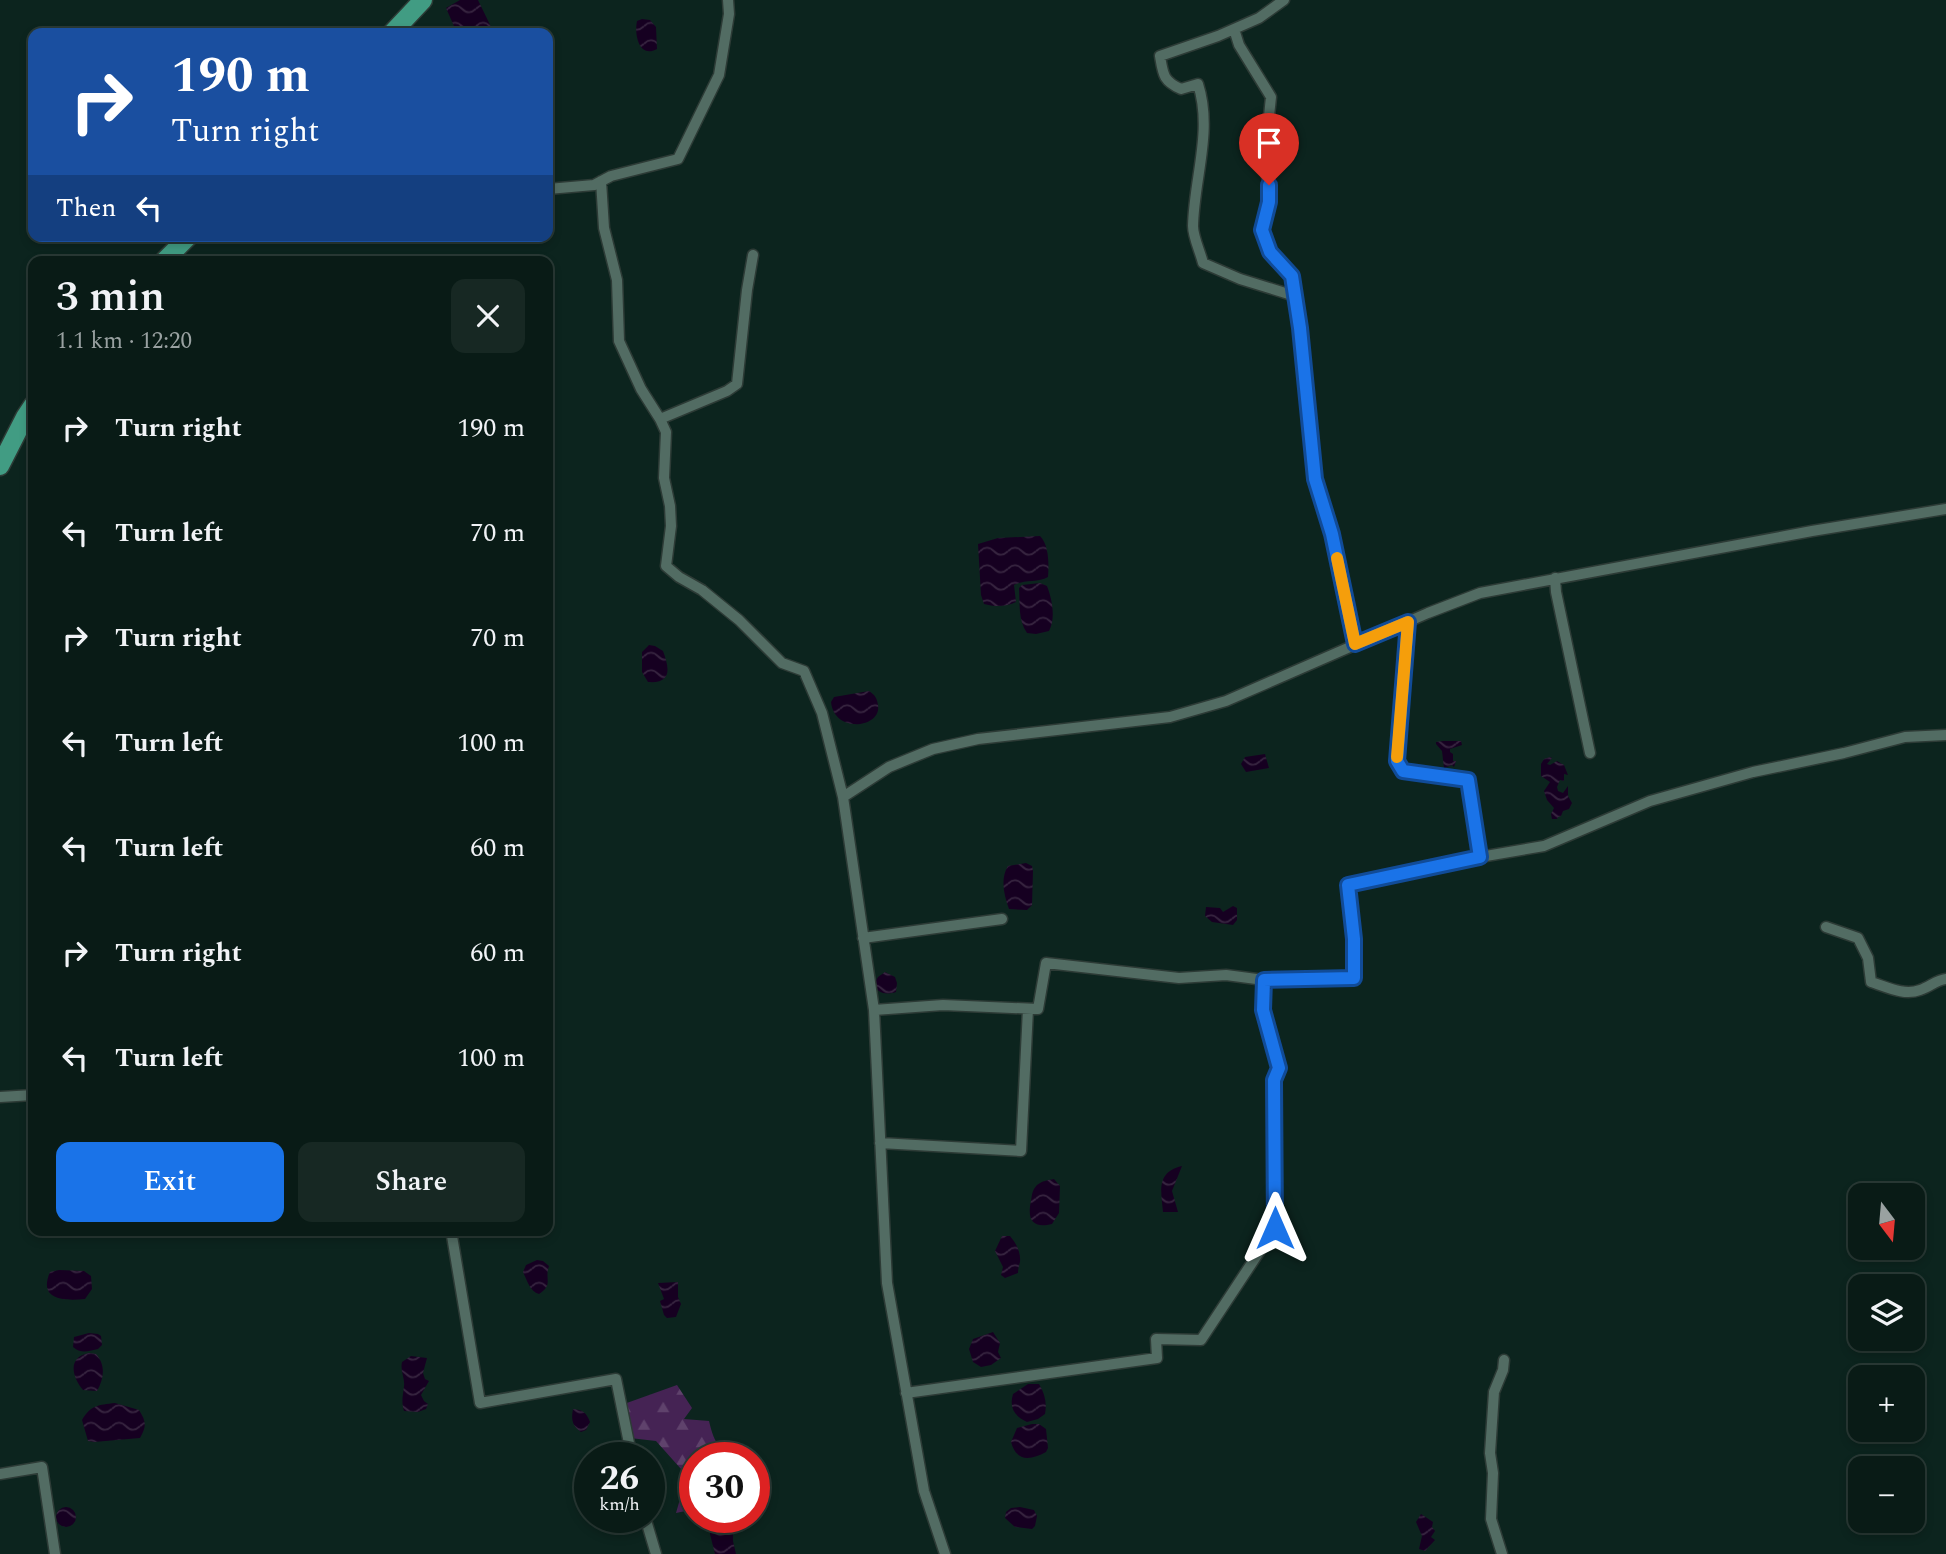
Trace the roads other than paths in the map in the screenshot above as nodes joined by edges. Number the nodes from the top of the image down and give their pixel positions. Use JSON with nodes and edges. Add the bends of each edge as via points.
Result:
{"nodes":[{"id":1,"x":424,"y":0,"type":"edge"},
{"id":2,"x":728,"y":0,"type":"edge"},
{"id":3,"x":1284,"y":0,"type":"edge"},
{"id":4,"x":400,"y":28,"type":"edge"},
{"id":5,"x":1234,"y":29,"type":"junction"},
{"id":6,"x":601,"y":181,"type":"junction"},
{"id":7,"x":553,"y":188,"type":"edge"},
{"id":8,"x":183,"y":242,"type":"edge"},
{"id":9,"x":753,"y":255,"type":"dead end"},
{"id":10,"x":169,"y":256,"type":"edge"},
{"id":11,"x":1295,"y":296,"type":"junction"},
{"id":12,"x":28,"y":412,"type":"edge"},
{"id":13,"x":660,"y":419,"type":"junction"},
{"id":14,"x":0,"y":466,"type":"edge"},
{"id":15,"x":1946,"y":509,"type":"edge"},
{"id":16,"x":1555,"y":578,"type":"junction"},
{"id":17,"x":1408,"y":622,"type":"junction"},
{"id":18,"x":1355,"y":644,"type":"junction"},
{"id":19,"x":1946,"y":735,"type":"edge"},
{"id":20,"x":1590,"y":754,"type":"dead end"},
{"id":21,"x":843,"y":797,"type":"junction"},
{"id":22,"x":1480,"y":857,"type":"junction"},
{"id":23,"x":1002,"y":919,"type":"dead end"},
{"id":24,"x":1826,"y":927,"type":"dead end"},
{"id":25,"x":863,"y":938,"type":"junction"},
{"id":26,"x":1946,"y":979,"type":"edge"},
{"id":27,"x":1264,"y":980,"type":"junction"},
{"id":28,"x":1028,"y":1009,"type":"junction"},
{"id":29,"x":874,"y":1010,"type":"junction"},
{"id":30,"x":28,"y":1095,"type":"edge"},
{"id":31,"x":0,"y":1097,"type":"edge"},
{"id":32,"x":880,"y":1143,"type":"junction"},
{"id":33,"x":452,"y":1236,"type":"edge"},
{"id":34,"x":1504,"y":1360,"type":"dead end"},
{"id":35,"x":906,"y":1393,"type":"junction"},
{"id":36,"x":629,"y":1442,"type":"edge"},
{"id":37,"x":0,"y":1474,"type":"edge"},
{"id":38,"x":650,"y":1533,"type":"edge"},
{"id":39,"x":55,"y":1554,"type":"edge"},
{"id":40,"x":656,"y":1554,"type":"edge"},
{"id":41,"x":945,"y":1554,"type":"edge"},
{"id":42,"x":1502,"y":1554,"type":"edge"}],
"edges":[{"from":1,"to":4,"type":"highway"},
{"from":2,"to":6,"type":"street","via":[[719,75],[678,159]]},
{"from":3,"to":5,"type":"street"},
{"from":5,"to":11,"type":"street","via":[[1271,97],[1264,164],[1269,202],[1262,230],[1270,252],[1292,276]]},
{"from":5,"to":11,"type":"street","via":[[1160,56],[1168,83],[1181,89],[1198,84],[1204,102],[1193,228],[1203,263]]},
{"from":6,"to":7,"type":"street"},
{"from":6,"to":13,"type":"street","via":[[604,228],[617,280],[620,341]]},
{"from":8,"to":10,"type":"highway"},
{"from":9,"to":13,"type":"street","via":[[737,384]]},
{"from":11,"to":18,"type":"street","via":[[1315,479],[1332,534]]},
{"from":12,"to":14,"type":"highway"},
{"from":13,"to":21,"type":"street","via":[[666,432],[664,478],[671,526],[666,566],[738,620],[782,663],[804,671],[822,713]]},
{"from":15,"to":16,"type":"street"},
{"from":16,"to":17,"type":"street","via":[[1480,593]]},
{"from":16,"to":20,"type":"street"},
{"from":17,"to":18,"type":"street"},
{"from":17,"to":22,"type":"street","via":[[1397,761],[1403,771],[1468,780]]},
{"from":18,"to":21,"type":"street","via":[[1226,701],[1170,717],[978,739],[933,749],[889,767]]},
{"from":19,"to":22,"type":"street","via":[[1905,737],[1753,772],[1650,801],[1544,846]]},
{"from":21,"to":25,"type":"street"},
{"from":22,"to":27,"type":"street","via":[[1348,885],[1354,978]]},
{"from":23,"to":25,"type":"street"},
{"from":24,"to":26,"type":"street","via":[[1858,937],[1868,958],[1871,982],[1903,993]]},
{"from":25,"to":29,"type":"street"},
{"from":27,"to":28,"type":"street","via":[[1226,975],[1180,978],[1046,963],[1038,1009]]},
{"from":27,"to":35,"type":"street","via":[[1263,1010],[1279,1068],[1274,1080],[1275,1228],[1201,1340],[1156,1339],[1157,1358]]},
{"from":28,"to":29,"type":"street","via":[[943,1005]]},
{"from":28,"to":32,"type":"street","via":[[1021,1151]]},
{"from":29,"to":32,"type":"street"},
{"from":30,"to":31,"type":"street"},
{"from":32,"to":35,"type":"street","via":[[887,1283]]},
{"from":33,"to":36,"type":"street","via":[[481,1403],[616,1380]]},
{"from":34,"to":42,"type":"street","via":[[1494,1392],[1490,1453],[1491,1519]]},
{"from":35,"to":41,"type":"street","via":[[924,1492]]},
{"from":37,"to":39,"type":"street","via":[[42,1467]]},
{"from":38,"to":40,"type":"street"}]}
